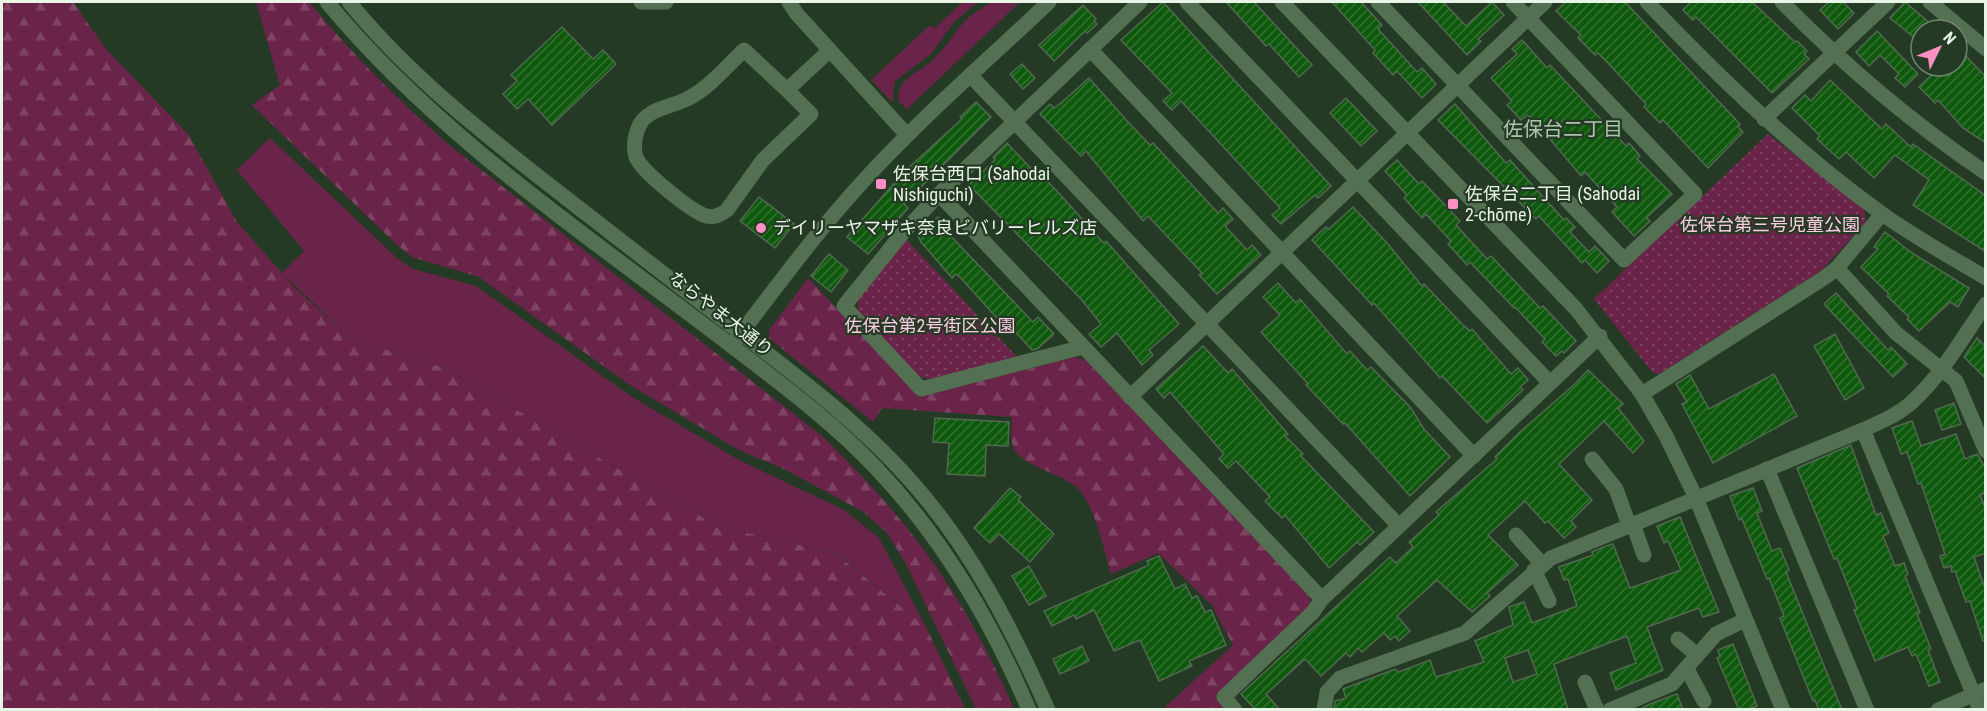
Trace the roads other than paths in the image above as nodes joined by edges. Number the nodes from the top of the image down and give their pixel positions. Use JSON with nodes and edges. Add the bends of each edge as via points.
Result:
{"nodes":[{"id":1,"x":327,"y":2,"type":"edge"},
{"id":2,"x":349,"y":2,"type":"edge"},
{"id":3,"x":641,"y":2,"type":"edge"},
{"id":4,"x":666,"y":2,"type":"edge"},
{"id":5,"x":789,"y":2,"type":"edge"},
{"id":6,"x":1049,"y":2,"type":"edge"},
{"id":7,"x":1140,"y":2,"type":"edge"},
{"id":8,"x":1187,"y":2,"type":"edge"},
{"id":9,"x":1282,"y":2,"type":"edge"},
{"id":10,"x":1378,"y":2,"type":"edge"},
{"id":11,"x":1513,"y":2,"type":"edge"},
{"id":12,"x":1545,"y":2,"type":"edge"},
{"id":13,"x":1647,"y":2,"type":"edge"},
{"id":14,"x":1782,"y":2,"type":"edge"},
{"id":15,"x":1888,"y":2,"type":"edge"},
{"id":16,"x":1930,"y":2,"type":"edge"},
{"id":17,"x":1528,"y":18,"type":"junction"},
{"id":18,"x":1090,"y":49,"type":"junction"},
{"id":19,"x":1986,"y":49,"type":"edge"},
{"id":20,"x":829,"y":51,"type":"junction"},
{"id":21,"x":1833,"y":54,"type":"junction"},
{"id":22,"x":971,"y":76,"type":"junction"},
{"id":23,"x":1457,"y":85,"type":"junction"},
{"id":24,"x":787,"y":90,"type":"junction"},
{"id":25,"x":1764,"y":119,"type":"junction"},
{"id":26,"x":1014,"y":121,"type":"junction"},
{"id":27,"x":1407,"y":133,"type":"junction"},
{"id":28,"x":907,"y":135,"type":"junction"},
{"id":29,"x":1986,"y":173,"type":"edge"},
{"id":30,"x":1356,"y":180,"type":"junction"},
{"id":31,"x":939,"y":194,"type":"junction"},
{"id":32,"x":1882,"y":214,"type":"junction"},
{"id":33,"x":1282,"y":251,"type":"junction"},
{"id":34,"x":1837,"y":268,"type":"junction"},
{"id":35,"x":1986,"y":278,"type":"edge"},
{"id":36,"x":1986,"y":304,"type":"edge"},
{"id":37,"x":1206,"y":324,"type":"junction"},
{"id":38,"x":741,"y":333,"type":"junction"},
{"id":39,"x":1600,"y":336,"type":"junction"},
{"id":40,"x":731,"y":346,"type":"junction"},
{"id":41,"x":1083,"y":347,"type":"junction"},
{"id":42,"x":1940,"y":370,"type":"junction"},
{"id":43,"x":1550,"y":383,"type":"junction"},
{"id":44,"x":1642,"y":394,"type":"junction"},
{"id":45,"x":1130,"y":397,"type":"junction"},
{"id":46,"x":1863,"y":430,"type":"junction"},
{"id":47,"x":1986,"y":451,"type":"edge"},
{"id":48,"x":1474,"y":456,"type":"junction"},
{"id":49,"x":1592,"y":459,"type":"dead end"},
{"id":50,"x":1767,"y":469,"type":"junction"},
{"id":51,"x":1695,"y":498,"type":"junction"},
{"id":52,"x":1631,"y":525,"type":"junction"},
{"id":53,"x":1399,"y":526,"type":"junction"},
{"id":54,"x":1516,"y":535,"type":"dead end"},
{"id":55,"x":1644,"y":555,"type":"dead end"},
{"id":56,"x":1538,"y":567,"type":"junction"},
{"id":57,"x":1323,"y":599,"type":"junction"},
{"id":58,"x":1549,"y":601,"type":"dead end"},
{"id":59,"x":1745,"y":620,"type":"junction"},
{"id":60,"x":1678,"y":639,"type":"dead end"},
{"id":61,"x":1697,"y":655,"type":"junction"},
{"id":62,"x":1687,"y":669,"type":"junction"},
{"id":63,"x":1585,"y":682,"type":"dead end"},
{"id":64,"x":1979,"y":692,"type":"edge"},
{"id":65,"x":1704,"y":701,"type":"dead end"},
{"id":66,"x":1029,"y":710,"type":"edge"},
{"id":67,"x":1048,"y":710,"type":"edge"},
{"id":68,"x":1235,"y":710,"type":"edge"},
{"id":69,"x":1324,"y":710,"type":"edge"},
{"id":70,"x":1597,"y":710,"type":"edge"},
{"id":71,"x":1610,"y":710,"type":"edge"},
{"id":72,"x":1783,"y":710,"type":"edge"},
{"id":73,"x":1867,"y":710,"type":"edge"},
{"id":74,"x":1938,"y":710,"type":"edge"},
{"id":75,"x":1980,"y":710,"type":"edge"}],
"edges":[{"from":1,"to":40,"type":"street","name":"ならやま大通り","via":[[406,87],[455,131]]},
{"from":2,"to":38,"type":"street","name":"ならやま大通り","via":[[411,68],[489,139]]},
{"from":3,"to":4,"type":"street"},
{"from":5,"to":20,"type":"street"},
{"from":6,"to":22,"type":"street"},
{"from":7,"to":18,"type":"street"},
{"from":8,"to":30,"type":"street"},
{"from":9,"to":27,"type":"street"},
{"from":10,"to":23,"type":"street"},
{"from":11,"to":17,"type":"street"},
{"from":12,"to":17,"type":"street"},
{"from":13,"to":25,"type":"street"},
{"from":14,"to":21,"type":"street"},
{"from":15,"to":21,"type":"street"},
{"from":16,"to":19,"type":"street"},
{"from":17,"to":23,"type":"street"},
{"from":17,"to":23,"type":"street","via":[[1695,194],[1624,260]]},
{"from":18,"to":26,"type":"street"},
{"from":18,"to":33,"type":"street"},
{"from":20,"to":24,"type":"street"},
{"from":20,"to":28,"type":"street"},
{"from":21,"to":25,"type":"street"},
{"from":21,"to":29,"type":"street","via":[[1889,102]]},
{"from":22,"to":26,"type":"street"},
{"from":22,"to":28,"type":"street"},
{"from":23,"to":27,"type":"street"},
{"from":24,"to":24,"type":"street","via":[[811,114],[763,160],[727,210],[718,216],[698,213],[642,167],[636,157],[634,138],[648,115],[692,96],[744,50]]},
{"from":25,"to":32,"type":"street"},
{"from":26,"to":31,"type":"street"},
{"from":26,"to":37,"type":"street"},
{"from":27,"to":30,"type":"street"},
{"from":27,"to":39,"type":"street"},
{"from":28,"to":38,"type":"street","via":[[814,237]]},
{"from":30,"to":33,"type":"street"},
{"from":30,"to":43,"type":"street"},
{"from":31,"to":41,"type":"street"},
{"from":31,"to":41,"type":"street","via":[[844,306],[921,389]]},
{"from":32,"to":34,"type":"street"},
{"from":32,"to":35,"type":"street"},
{"from":33,"to":37,"type":"street"},
{"from":33,"to":48,"type":"street"},
{"from":34,"to":42,"type":"street","via":[[1896,333]]},
{"from":34,"to":44,"type":"street"},
{"from":36,"to":42,"type":"street"},
{"from":37,"to":45,"type":"street"},
{"from":37,"to":53,"type":"street"},
{"from":38,"to":40,"type":"street"},
{"from":38,"to":67,"type":"street","name":"ならやま大通り","via":[[853,422],[931,506],[982,578],[1015,636]]},
{"from":39,"to":43,"type":"street"},
{"from":39,"to":44,"type":"street"},
{"from":40,"to":66,"type":"street","name":"ならやま大通り","via":[[855,446],[915,512],[977,600],[1003,647]]},
{"from":41,"to":45,"type":"street"},
{"from":42,"to":46,"type":"street","via":[[1912,402]]},
{"from":42,"to":47,"type":"street","via":[[1956,381]]},
{"from":43,"to":48,"type":"street"},
{"from":44,"to":51,"type":"street"},
{"from":45,"to":57,"type":"street"},
{"from":46,"to":50,"type":"street"},
{"from":46,"to":64,"type":"street"},
{"from":48,"to":53,"type":"street"},
{"from":49,"to":52,"type":"street","via":[[1616,489]]},
{"from":50,"to":51,"type":"street"},
{"from":50,"to":73,"type":"street"},
{"from":51,"to":52,"type":"street"},
{"from":51,"to":59,"type":"street"},
{"from":52,"to":55,"type":"street"},
{"from":52,"to":56,"type":"street"},
{"from":53,"to":57,"type":"street"},
{"from":54,"to":56,"type":"street"},
{"from":56,"to":58,"type":"street"},
{"from":56,"to":69,"type":"street","via":[[1465,633],[1340,678],[1327,692]]},
{"from":57,"to":68,"type":"street","via":[[1224,698]]},
{"from":59,"to":61,"type":"street","via":[[1716,634]]},
{"from":59,"to":72,"type":"street"},
{"from":60,"to":61,"type":"street"},
{"from":61,"to":62,"type":"street"},
{"from":62,"to":65,"type":"street"},
{"from":62,"to":71,"type":"street","via":[[1672,684]]},
{"from":63,"to":70,"type":"street"},
{"from":64,"to":74,"type":"street"},
{"from":64,"to":75,"type":"street"}]}
